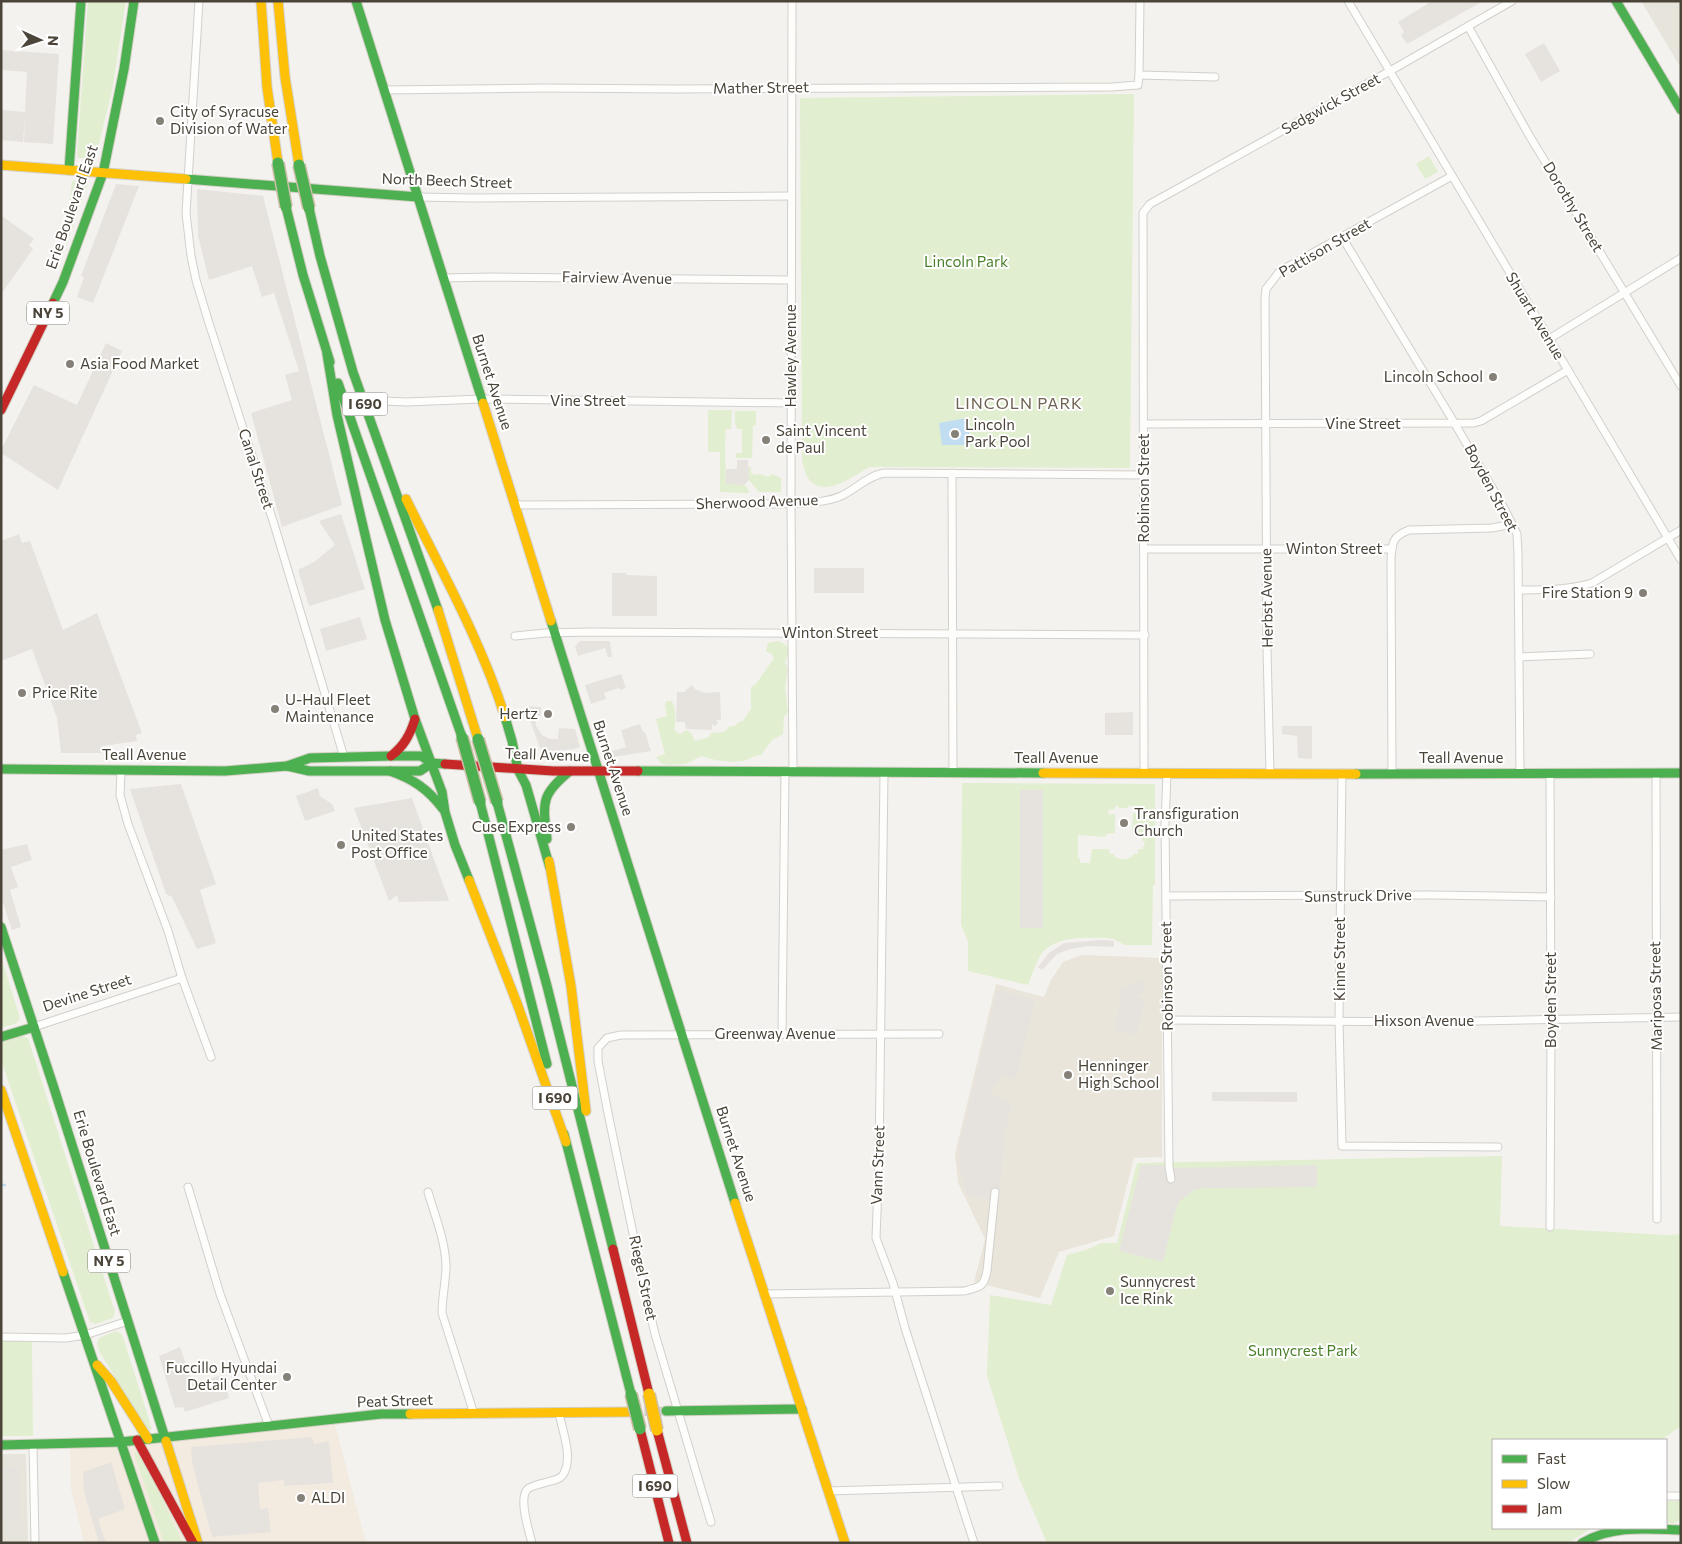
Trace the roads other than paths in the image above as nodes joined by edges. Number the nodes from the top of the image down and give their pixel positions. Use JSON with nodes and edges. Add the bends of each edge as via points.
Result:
{"nodes":[{"id":1,"x":81,"y":1,"type":"edge"},
{"id":2,"x":134,"y":1,"type":"edge"},
{"id":3,"x":199,"y":1,"type":"edge"},
{"id":4,"x":261,"y":1,"type":"edge"},
{"id":5,"x":278,"y":1,"type":"edge"},
{"id":6,"x":356,"y":1,"type":"edge"},
{"id":7,"x":792,"y":1,"type":"edge"},
{"id":8,"x":1140,"y":1,"type":"edge"},
{"id":9,"x":1348,"y":1,"type":"edge"},
{"id":10,"x":1512,"y":1,"type":"edge"},
{"id":11,"x":1616,"y":1,"type":"edge"},
{"id":12,"x":1468,"y":26,"type":"junction"},
{"id":13,"x":1390,"y":71,"type":"junction"},
{"id":14,"x":1139,"y":75,"type":"junction"},
{"id":15,"x":1215,"y":77,"type":"dead end"},
{"id":16,"x":791,"y":88,"type":"junction"},
{"id":17,"x":384,"y":90,"type":"junction"},
{"id":18,"x":1681,"y":110,"type":"edge"},
{"id":19,"x":1,"y":165,"type":"edge"},
{"id":20,"x":69,"y":170,"type":"junction"},
{"id":21,"x":103,"y":172,"type":"junction"},
{"id":22,"x":1452,"y":176,"type":"junction"},
{"id":23,"x":188,"y":178,"type":"junction"},
{"id":24,"x":791,"y":196,"type":"junction"},
{"id":25,"x":418,"y":197,"type":"junction"},
{"id":26,"x":1150,"y":204,"type":"joint"},
{"id":27,"x":1342,"y":237,"type":"junction"},
{"id":28,"x":1681,"y":258,"type":"edge"},
{"id":29,"x":443,"y":278,"type":"junction"},
{"id":30,"x":791,"y":280,"type":"junction"},
{"id":31,"x":1625,"y":293,"type":"junction"},
{"id":32,"x":1549,"y":339,"type":"junction"},
{"id":33,"x":328,"y":354,"type":"junction"},
{"id":34,"x":1568,"y":370,"type":"junction"},
{"id":35,"x":1681,"y":386,"type":"edge"},
{"id":36,"x":482,"y":399,"type":"junction"},
{"id":37,"x":384,"y":401,"type":"dead end"},
{"id":38,"x":792,"y":403,"type":"junction"},
{"id":39,"x":1,"y":410,"type":"edge"},
{"id":40,"x":1265,"y":423,"type":"junction"},
{"id":41,"x":1144,"y":424,"type":"junction"},
{"id":42,"x":1455,"y":424,"type":"junction"},
{"id":43,"x":384,"y":456,"type":"junction"},
{"id":44,"x":952,"y":473,"type":"junction"},
{"id":45,"x":1144,"y":474,"type":"junction"},
{"id":46,"x":791,"y":503,"type":"junction"},
{"id":47,"x":514,"y":504,"type":"junction"},
{"id":48,"x":1512,"y":524,"type":"junction"},
{"id":49,"x":1681,"y":530,"type":"edge"},
{"id":50,"x":1667,"y":538,"type":"junction"},
{"id":51,"x":1144,"y":549,"type":"junction"},
{"id":52,"x":1392,"y":549,"type":"junction"},
{"id":53,"x":1267,"y":550,"type":"junction"},
{"id":54,"x":1681,"y":560,"type":"edge"},
{"id":55,"x":1518,"y":590,"type":"junction"},
{"id":56,"x":555,"y":633,"type":"junction"},
{"id":57,"x":793,"y":634,"type":"junction"},
{"id":58,"x":953,"y":634,"type":"junction"},
{"id":59,"x":1145,"y":635,"type":"junction"},
{"id":60,"x":515,"y":636,"type":"dead end"},
{"id":61,"x":1590,"y":654,"type":"dead end"},
{"id":62,"x":1518,"y":657,"type":"junction"},
{"id":63,"x":415,"y":719,"type":"junction"},
{"id":64,"x":391,"y":756,"type":"junction"},
{"id":65,"x":344,"y":757,"type":"junction"},
{"id":66,"x":432,"y":763,"type":"junction"},
{"id":67,"x":288,"y":766,"type":"junction"},
{"id":68,"x":1,"y":769,"type":"edge"},
{"id":69,"x":518,"y":770,"type":"junction"},
{"id":70,"x":121,"y":771,"type":"junction"},
{"id":71,"x":390,"y":771,"type":"junction"},
{"id":72,"x":570,"y":771,"type":"junction"},
{"id":73,"x":598,"y":771,"type":"junction"},
{"id":74,"x":789,"y":772,"type":"junction"},
{"id":75,"x":884,"y":773,"type":"junction"},
{"id":76,"x":953,"y":773,"type":"junction"},
{"id":77,"x":1270,"y":773,"type":"junction"},
{"id":78,"x":1342,"y":773,"type":"junction"},
{"id":79,"x":1392,"y":773,"type":"junction"},
{"id":80,"x":1520,"y":773,"type":"junction"},
{"id":81,"x":1550,"y":773,"type":"junction"},
{"id":82,"x":1656,"y":773,"type":"junction"},
{"id":83,"x":1681,"y":773,"type":"edge"},
{"id":84,"x":1144,"y":774,"type":"junction"},
{"id":85,"x":1167,"y":774,"type":"junction"},
{"id":86,"x":445,"y":812,"type":"junction"},
{"id":87,"x":550,"y":868,"type":"junction"},
{"id":88,"x":1166,"y":896,"type":"junction"},
{"id":89,"x":1340,"y":896,"type":"junction"},
{"id":90,"x":1551,"y":897,"type":"junction"},
{"id":91,"x":1,"y":926,"type":"edge"},
{"id":92,"x":182,"y":978,"type":"junction"},
{"id":93,"x":1656,"y":1017,"type":"junction"},
{"id":94,"x":1681,"y":1017,"type":"edge"},
{"id":95,"x":1550,"y":1019,"type":"junction"},
{"id":96,"x":1167,"y":1020,"type":"junction"},
{"id":97,"x":1339,"y":1020,"type":"junction"},
{"id":98,"x":34,"y":1027,"type":"junction"},
{"id":99,"x":782,"y":1033,"type":"junction"},
{"id":100,"x":681,"y":1034,"type":"junction"},
{"id":101,"x":879,"y":1034,"type":"junction"},
{"id":102,"x":939,"y":1034,"type":"dead end"},
{"id":103,"x":612,"y":1036,"type":"joint"},
{"id":104,"x":1,"y":1037,"type":"edge"},
{"id":105,"x":210,"y":1056,"type":"dead end"},
{"id":106,"x":2,"y":1092,"type":"edge"},
{"id":107,"x":566,"y":1142,"type":"junction"},
{"id":108,"x":1498,"y":1147,"type":"dead end"},
{"id":109,"x":592,"y":1163,"type":"junction"},
{"id":110,"x":1171,"y":1179,"type":"dead end"},
{"id":111,"x":188,"y":1187,"type":"dead end"},
{"id":112,"x":428,"y":1192,"type":"dead end"},
{"id":113,"x":996,"y":1192,"type":"dead end"},
{"id":114,"x":1657,"y":1219,"type":"dead end"},
{"id":115,"x":1550,"y":1227,"type":"dead end"},
{"id":116,"x":896,"y":1292,"type":"junction"},
{"id":117,"x":766,"y":1294,"type":"junction"},
{"id":118,"x":128,"y":1321,"type":"junction"},
{"id":119,"x":84,"y":1335,"type":"junction"},
{"id":120,"x":1,"y":1337,"type":"edge"},
{"id":121,"x":94,"y":1361,"type":"junction"},
{"id":122,"x":802,"y":1409,"type":"junction"},
{"id":123,"x":672,"y":1411,"type":"junction"},
{"id":124,"x":628,"y":1412,"type":"tunnel mouth"},
{"id":125,"x":559,"y":1413,"type":"junction"},
{"id":126,"x":474,"y":1414,"type":"junction"},
{"id":127,"x":270,"y":1426,"type":"junction"},
{"id":128,"x":165,"y":1437,"type":"junction"},
{"id":129,"x":142,"y":1440,"type":"junction"},
{"id":130,"x":121,"y":1442,"type":"junction"},
{"id":131,"x":1,"y":1445,"type":"edge"},
{"id":132,"x":33,"y":1445,"type":"junction"},
{"id":133,"x":999,"y":1486,"type":"dead end"},
{"id":134,"x":956,"y":1487,"type":"junction"},
{"id":135,"x":828,"y":1491,"type":"junction"},
{"id":136,"x":1667,"y":1496,"type":"edge"},
{"id":137,"x":1681,"y":1496,"type":"edge"},
{"id":138,"x":712,"y":1522,"type":"dead end"},
{"id":139,"x":1681,"y":1530,"type":"edge"},
{"id":140,"x":35,"y":1543,"type":"edge"},
{"id":141,"x":155,"y":1543,"type":"edge"},
{"id":142,"x":193,"y":1543,"type":"edge"},
{"id":143,"x":198,"y":1543,"type":"edge"},
{"id":144,"x":532,"y":1543,"type":"edge"},
{"id":145,"x":670,"y":1543,"type":"edge"},
{"id":146,"x":687,"y":1543,"type":"edge"},
{"id":147,"x":845,"y":1543,"type":"edge"},
{"id":148,"x":974,"y":1543,"type":"edge"},
{"id":149,"x":1582,"y":1543,"type":"edge"}],
"edges":[{"from":1,"to":20,"type":"main road"},
{"from":2,"to":21,"type":"main road","name":"Erie Boulevard East","number":"NY 5"},
{"from":3,"to":23,"type":"street","name":"Canal Street"},
{"from":4,"to":33,"type":"main road","number":"I 690","bridge":true,"via":[[267,87],[286,207]]},
{"from":5,"to":43,"type":"main road","number":"I 690","bridge":true,"via":[[285,77],[308,208],[353,372]]},
{"from":6,"to":17,"type":"main road","name":"Burnet Avenue"},
{"from":7,"to":16,"type":"street","name":"Hawley Avenue"},
{"from":8,"to":14,"type":"street"},
{"from":9,"to":13,"type":"street","name":"Shuart Avenue"},
{"from":10,"to":12,"type":"street","name":"Sedgwick Street"},
{"from":11,"to":18,"type":"main road"},
{"from":12,"to":13,"type":"street","name":"Sedgwick Street"},
{"from":12,"to":31,"type":"street","name":"Dorothy Street","via":[[1529,135]]},
{"from":13,"to":22,"type":"street","name":"Shuart Avenue"},
{"from":13,"to":26,"type":"street","name":"Sedgwick Street"},
{"from":14,"to":15,"type":"street"},
{"from":14,"to":16,"type":"street","name":"Mather Street","via":[[1138,85],[1102,87]]},
{"from":16,"to":17,"type":"street","name":"Mather Street"},
{"from":16,"to":24,"type":"street","name":"Hawley Avenue"},
{"from":17,"to":25,"type":"main road","name":"Burnet Avenue"},
{"from":19,"to":20,"type":"main road","name":"North Beech Street"},
{"from":20,"to":21,"type":"main road","name":"North Beech Street"},
{"from":21,"to":23,"type":"main road","name":"North Beech Street"},
{"from":21,"to":39,"type":"main road","name":"Erie Boulevard East","number":"NY 5","via":[[63,282]]},
{"from":22,"to":27,"type":"street","name":"Pattison Street"},
{"from":22,"to":32,"type":"street","name":"Shuart Avenue"},
{"from":23,"to":25,"type":"main road","name":"North Beech Street"},
{"from":23,"to":65,"type":"street","name":"Canal Street","via":[[186,213],[196,280]]},
{"from":24,"to":25,"type":"street","name":"North Beech Street"},
{"from":24,"to":30,"type":"street","name":"Hawley Avenue"},
{"from":25,"to":29,"type":"main road","name":"Burnet Avenue"},
{"from":26,"to":41,"type":"street","name":"Robinson Street","via":[[1142,213]]},
{"from":27,"to":40,"type":"street","name":"Pattison Street","via":[[1280,271],[1266,289]]},
{"from":27,"to":42,"type":"street","name":"Boyden Street"},
{"from":28,"to":31,"type":"street"},
{"from":29,"to":30,"type":"street","name":"Fairview Avenue"},
{"from":29,"to":36,"type":"main road","name":"Burnet Avenue"},
{"from":30,"to":38,"type":"street","name":"Hawley Avenue"},
{"from":31,"to":32,"type":"street"},
{"from":31,"to":35,"type":"street","name":"Dorothy Street"},
{"from":32,"to":34,"type":"street","name":"Shuart Avenue"},
{"from":33,"to":63,"type":"main road","via":[[337,415],[381,602]]},
{"from":33,"to":107,"type":"main road","number":"I 690","bridge":true,"via":[[462,737]]},
{"from":34,"to":42,"type":"street","name":"Vine Street","via":[[1481,421]]},
{"from":34,"to":50,"type":"street","name":"Shuart Avenue"},
{"from":36,"to":37,"type":"street","name":"Vine Street"},
{"from":36,"to":38,"type":"street","name":"Vine Street"},
{"from":36,"to":47,"type":"main road","name":"Burnet Avenue"},
{"from":38,"to":46,"type":"street","name":"Hawley Avenue"},
{"from":40,"to":41,"type":"street","name":"Vine Street"},
{"from":40,"to":42,"type":"street","name":"Vine Street"},
{"from":40,"to":53,"type":"street","name":"Herbst Avenue"},
{"from":41,"to":45,"type":"street","name":"Robinson Street"},
{"from":42,"to":48,"type":"street","name":"Boyden Street"},
{"from":43,"to":69,"type":"main road","via":[[476,642],[497,692]]},
{"from":43,"to":109,"type":"main road","number":"I 690","bridge":true,"via":[[433,595],[497,802]]},
{"from":44,"to":45,"type":"street","name":"Sherwood Avenue"},
{"from":44,"to":46,"type":"street","name":"Sherwood Avenue","via":[[884,472],[837,498]]},
{"from":44,"to":58,"type":"street"},
{"from":45,"to":51,"type":"street","name":"Robinson Street"},
{"from":46,"to":47,"type":"street","name":"Sherwood Avenue"},
{"from":46,"to":57,"type":"street","name":"Hawley Avenue"},
{"from":47,"to":56,"type":"main road","name":"Burnet Avenue"},
{"from":48,"to":52,"type":"street","name":"Winton Street","via":[[1492,528],[1409,530],[1399,534]]},
{"from":48,"to":55,"type":"street","name":"Boyden Street","via":[[1518,554]]},
{"from":49,"to":50,"type":"street"},
{"from":50,"to":54,"type":"street","name":"Shuart Avenue"},
{"from":50,"to":55,"type":"street","via":[[1592,583],[1576,588]]},
{"from":51,"to":53,"type":"street","name":"Winton Street"},
{"from":51,"to":59,"type":"street","name":"Robinson Street"},
{"from":52,"to":53,"type":"street","name":"Winton Street"},
{"from":52,"to":79,"type":"street"},
{"from":53,"to":77,"type":"street","name":"Herbst Avenue"},
{"from":55,"to":62,"type":"street","name":"Boyden Street"},
{"from":56,"to":57,"type":"street","name":"Winton Street"},
{"from":56,"to":60,"type":"street","name":"Winton Street"},
{"from":56,"to":73,"type":"main road","name":"Burnet Avenue"},
{"from":57,"to":58,"type":"street","name":"Winton Street"},
{"from":57,"to":74,"type":"street","name":"Hawley Avenue"},
{"from":58,"to":59,"type":"street","name":"Winton Street"},
{"from":58,"to":76,"type":"street"},
{"from":59,"to":84,"type":"street","name":"Robinson Street"},
{"from":61,"to":62,"type":"street"},
{"from":62,"to":80,"type":"street","name":"Boyden Street"},
{"from":63,"to":64,"type":"main road","via":[[408,740]]},
{"from":63,"to":66,"type":"main road"},
{"from":64,"to":65,"type":"main road","name":"Teall Avenue"},
{"from":64,"to":66,"type":"main road","name":"Teall Avenue","via":[[421,756]]},
{"from":65,"to":67,"type":"main road","name":"Teall Avenue","via":[[310,758]]},
{"from":66,"to":69,"type":"main road","name":"Teall Avenue"},
{"from":66,"to":71,"type":"main road","name":"Teall Avenue","via":[[420,770]]},
{"from":66,"to":86,"type":"main road"},
{"from":67,"to":70,"type":"main road","name":"Teall Avenue","via":[[225,771]]},
{"from":67,"to":71,"type":"main road","name":"Teall Avenue","via":[[309,771]]},
{"from":68,"to":70,"type":"main road","name":"Teall Avenue"},
{"from":69,"to":72,"type":"main road","name":"Teall Avenue"},
{"from":69,"to":87,"type":"main road","via":[[526,785]]},
{"from":70,"to":92,"type":"street","via":[[120,795],[128,824]]},
{"from":71,"to":86,"type":"main road","via":[[424,786]]},
{"from":72,"to":73,"type":"main road","name":"Teall Avenue"},
{"from":72,"to":87,"type":"main road","via":[[550,788],[544,804]]},
{"from":73,"to":74,"type":"main road","name":"Teall Avenue"},
{"from":73,"to":100,"type":"main road","name":"Burnet Avenue"},
{"from":74,"to":75,"type":"main road","name":"Teall Avenue"},
{"from":74,"to":99,"type":"street","name":"Hawley Avenue"},
{"from":75,"to":76,"type":"main road","name":"Teall Avenue"},
{"from":75,"to":101,"type":"street","name":"Vann Street"},
{"from":76,"to":84,"type":"main road","name":"Teall Avenue"},
{"from":77,"to":78,"type":"main road","name":"Teall Avenue"},
{"from":77,"to":85,"type":"main road","name":"Teall Avenue"},
{"from":78,"to":79,"type":"main road","name":"Teall Avenue"},
{"from":78,"to":89,"type":"street","name":"Kinne Street"},
{"from":79,"to":80,"type":"main road","name":"Teall Avenue"},
{"from":80,"to":81,"type":"main road","name":"Teall Avenue"},
{"from":81,"to":82,"type":"main road","name":"Teall Avenue"},
{"from":81,"to":90,"type":"street","name":"Boyden Street"},
{"from":82,"to":83,"type":"main road","name":"Teall Avenue"},
{"from":82,"to":93,"type":"street","name":"Mariposa Street"},
{"from":84,"to":85,"type":"main road","name":"Teall Avenue"},
{"from":85,"to":88,"type":"street","name":"Robinson Street"},
{"from":86,"to":107,"type":"main road","via":[[454,845],[528,1032]]},
{"from":87,"to":109,"type":"main road","via":[[571,986]]},
{"from":88,"to":89,"type":"street","name":"Sunstruck Drive"},
{"from":88,"to":96,"type":"street","name":"Robinson Street"},
{"from":89,"to":90,"type":"street","name":"Sunstruck Drive"},
{"from":89,"to":97,"type":"street","name":"Kinne Street"},
{"from":90,"to":95,"type":"street","name":"Boyden Street"},
{"from":91,"to":98,"type":"main road","name":"Erie Boulevard East","number":"NY 5"},
{"from":92,"to":98,"type":"street","name":"Devine Street"},
{"from":92,"to":105,"type":"street"},
{"from":93,"to":94,"type":"street","name":"Hixson Avenue"},
{"from":93,"to":95,"type":"street","name":"Hixson Avenue"},
{"from":93,"to":114,"type":"street","name":"Mariposa Street"},
{"from":95,"to":97,"type":"street","name":"Hixson Avenue"},
{"from":95,"to":115,"type":"street","name":"Boyden Street"},
{"from":96,"to":97,"type":"street","name":"Hixson Avenue"},
{"from":96,"to":110,"type":"street","name":"Robinson Street"},
{"from":97,"to":108,"type":"street","name":"Kinne Street","via":[[1342,1146]]},
{"from":98,"to":104,"type":"main road","name":"Devine Street"},
{"from":98,"to":118,"type":"main road","name":"Erie Boulevard East","number":"NY 5"},
{"from":99,"to":100,"type":"street","name":"Greenway Avenue"},
{"from":99,"to":101,"type":"street","name":"Greenway Avenue"},
{"from":100,"to":103,"type":"street","name":"Greenway Avenue"},
{"from":100,"to":117,"type":"main road","name":"Burnet Avenue"},
{"from":101,"to":102,"type":"street","name":"Greenway Avenue"},
{"from":101,"to":116,"type":"street","name":"Vann Street","via":[[876,1238]]},
{"from":103,"to":123,"type":"street","name":"Riegel Street","via":[[598,1048],[600,1070]]},
{"from":106,"to":119,"type":"main road"},
{"from":107,"to":145,"type":"main road","number":"I 690","bridge":true},
{"from":109,"to":146,"type":"main road","number":"I 690","bridge":true},
{"from":111,"to":127,"type":"street","via":[[220,1294]]},
{"from":112,"to":126,"type":"street","via":[[444,1245],[446,1266],[442,1313]]},
{"from":113,"to":116,"type":"street","via":[[987,1270],[982,1285],[964,1291]]},
{"from":116,"to":117,"type":"street"},
{"from":116,"to":134,"type":"street","name":"Vann Street"},
{"from":117,"to":122,"type":"main road","name":"Burnet Avenue"},
{"from":118,"to":119,"type":"street"},
{"from":118,"to":128,"type":"main road","name":"Erie Boulevard East","number":"NY 5"},
{"from":119,"to":120,"type":"street","via":[[66,1338]]},
{"from":119,"to":121,"type":"main road"},
{"from":121,"to":129,"type":"main road","via":[[111,1381]]},
{"from":121,"to":130,"type":"main road"},
{"from":122,"to":123,"type":"main road"},
{"from":122,"to":135,"type":"main road","name":"Burnet Avenue"},
{"from":123,"to":138,"type":"street","name":"Riegel Street"},
{"from":124,"to":125,"type":"main road","name":"Peat Street"},
{"from":125,"to":126,"type":"main road","name":"Peat Street"},
{"from":125,"to":144,"type":"street","via":[[567,1462],[564,1474],[558,1479],[525,1492]]},
{"from":126,"to":127,"type":"main road","name":"Peat Street","via":[[381,1414]]},
{"from":127,"to":128,"type":"main road","name":"Peat Street"},
{"from":128,"to":129,"type":"main road","name":"Peat Street"},
{"from":128,"to":143,"type":"main road","name":"Erie Boulevard East","number":"NY 5"},
{"from":129,"to":130,"type":"main road","name":"Peat Street"},
{"from":129,"to":142,"type":"main road"},
{"from":130,"to":132,"type":"main road","name":"Peat Street"},
{"from":130,"to":141,"type":"main road"},
{"from":131,"to":132,"type":"main road","name":"Peat Street"},
{"from":132,"to":140,"type":"street"},
{"from":133,"to":134,"type":"street"},
{"from":134,"to":135,"type":"street"},
{"from":134,"to":148,"type":"street","name":"Vann Street"},
{"from":135,"to":147,"type":"main road","name":"Burnet Avenue"},
{"from":136,"to":137,"type":"street"},
{"from":139,"to":149,"type":"main road","via":[[1614,1530],[1595,1535]]}]}
